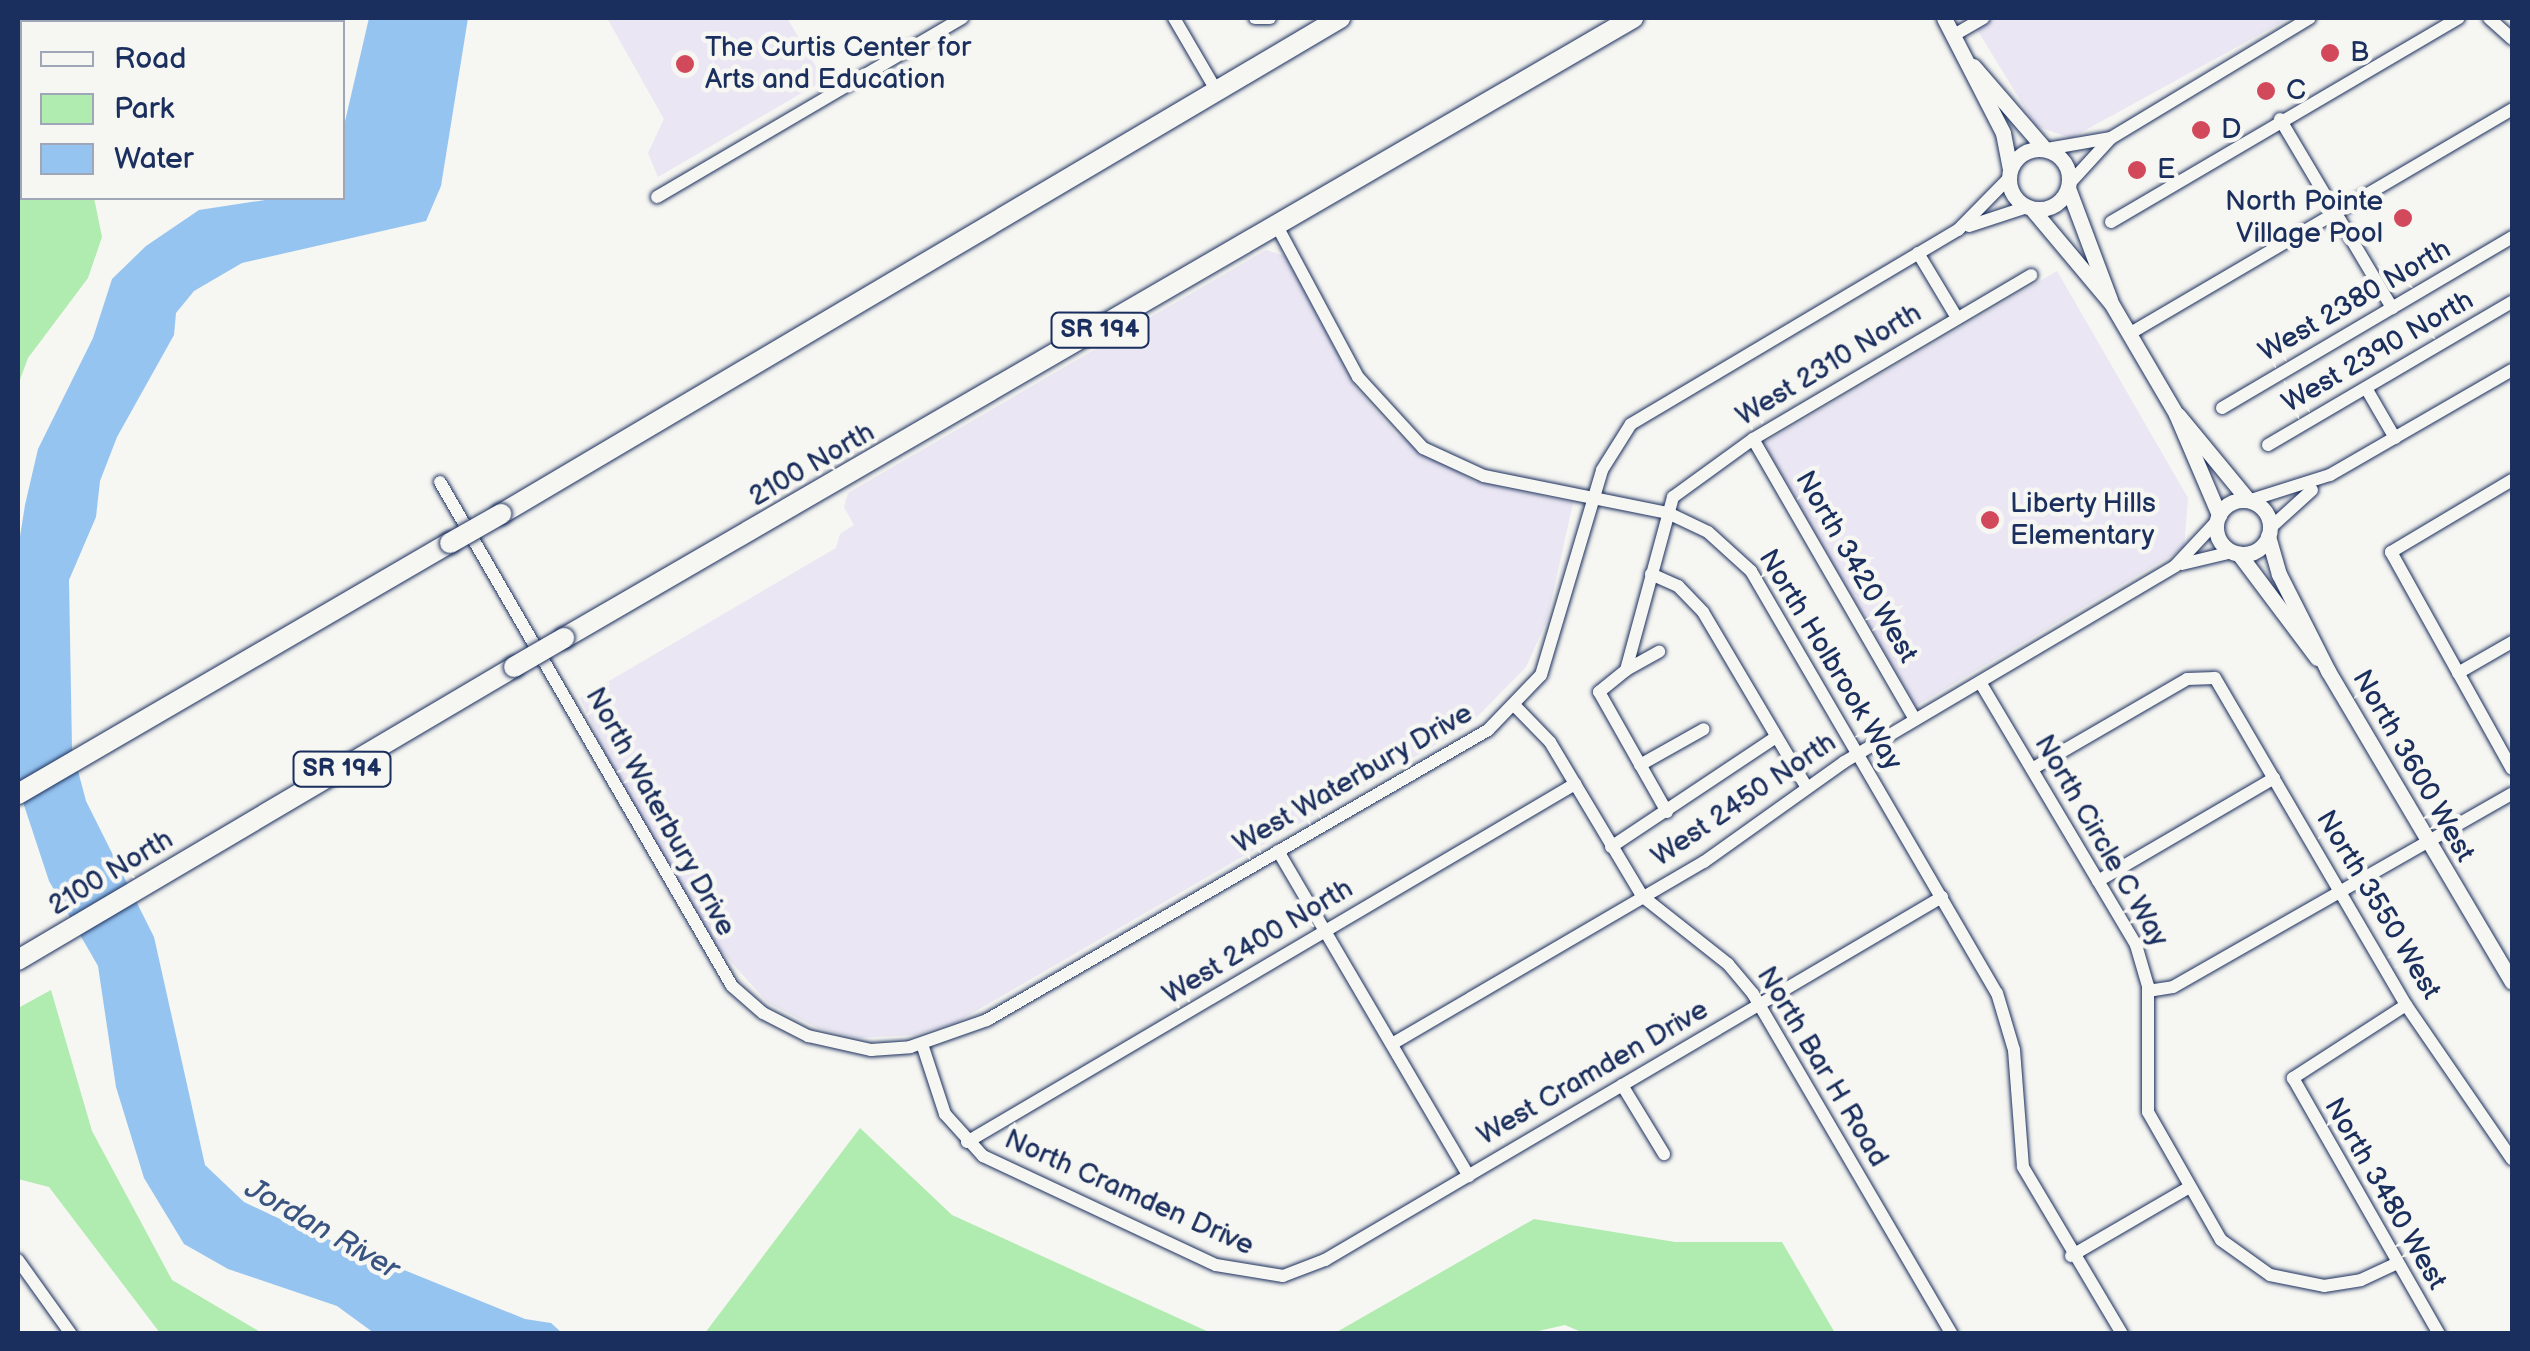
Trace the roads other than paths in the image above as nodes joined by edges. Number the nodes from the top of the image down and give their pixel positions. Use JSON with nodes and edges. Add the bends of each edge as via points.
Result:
{"nodes":[{"id":1,"x":962,"y":18,"type":"edge"},
{"id":2,"x":1174,"y":18,"type":"edge"},
{"id":3,"x":1340,"y":18,"type":"edge"},
{"id":4,"x":1633,"y":18,"type":"edge"},
{"id":5,"x":1944,"y":18,"type":"edge"},
{"id":6,"x":1984,"y":18,"type":"edge"},
{"id":7,"x":2310,"y":18,"type":"edge"},
{"id":8,"x":2459,"y":18,"type":"edge"},
{"id":9,"x":2488,"y":18,"type":"edge"},
{"id":10,"x":1954,"y":35,"type":"junction"},
{"id":11,"x":2512,"y":39,"type":"edge"},
{"id":12,"x":1973,"y":66,"type":"junction"},
{"id":13,"x":1216,"y":90,"type":"junction"},
{"id":14,"x":2512,"y":109,"type":"edge"},
{"id":15,"x":2280,"y":119,"type":"junction"},
{"id":16,"x":2111,"y":138,"type":"junction"},
{"id":17,"x":2046,"y":149,"type":"junction"},
{"id":18,"x":2010,"y":174,"type":"junction"},
{"id":19,"x":2069,"y":186,"type":"junction"},
{"id":20,"x":657,"y":198,"type":"dead end"},
{"id":21,"x":2030,"y":208,"type":"junction"},
{"id":22,"x":2336,"y":213,"type":"junction"},
{"id":23,"x":2111,"y":222,"type":"dead end"},
{"id":24,"x":1277,"y":226,"type":"junction"},
{"id":25,"x":1958,"y":230,"type":"junction"},
{"id":26,"x":2512,"y":238,"type":"edge"},
{"id":27,"x":1918,"y":253,"type":"junction"},
{"id":28,"x":2031,"y":275,"type":"dead end"},
{"id":29,"x":2512,"y":302,"type":"edge"},
{"id":30,"x":2111,"y":304,"type":"junction"},
{"id":31,"x":2392,"y":308,"type":"junction"},
{"id":32,"x":1957,"y":318,"type":"junction"},
{"id":33,"x":2129,"y":334,"type":"junction"},
{"id":34,"x":2512,"y":370,"type":"edge"},
{"id":35,"x":2366,"y":388,"type":"junction"},
{"id":36,"x":2222,"y":408,"type":"dead end"},
{"id":37,"x":2176,"y":414,"type":"junction"},
{"id":38,"x":2396,"y":438,"type":"junction"},
{"id":39,"x":1753,"y":439,"type":"junction"},
{"id":40,"x":2268,"y":445,"type":"dead end"},
{"id":41,"x":2330,"y":475,"type":"junction"},
{"id":42,"x":2512,"y":480,"type":"edge"},
{"id":43,"x":440,"y":482,"type":"dead end"},
{"id":44,"x":1596,"y":495,"type":"junction"},
{"id":45,"x":2250,"y":500,"type":"junction"},
{"id":46,"x":1668,"y":513,"type":"junction"},
{"id":47,"x":2218,"y":518,"type":"junction"},
{"id":48,"x":2269,"y":532,"type":"junction"},
{"id":49,"x":2236,"y":552,"type":"junction"},
{"id":50,"x":2175,"y":566,"type":"junction"},
{"id":51,"x":1652,"y":574,"type":"junction"},
{"id":52,"x":2512,"y":642,"type":"edge"},
{"id":53,"x":1659,"y":652,"type":"dead end"},
{"id":54,"x":1626,"y":670,"type":"junction"},
{"id":55,"x":2328,"y":671,"type":"junction"},
{"id":56,"x":2458,"y":673,"type":"junction"},
{"id":57,"x":1980,"y":682,"type":"junction"},
{"id":58,"x":1516,"y":708,"type":"junction"},
{"id":59,"x":1915,"y":720,"type":"junction"},
{"id":60,"x":1704,"y":729,"type":"dead end"},
{"id":61,"x":1776,"y":737,"type":"junction"},
{"id":62,"x":1858,"y":753,"type":"junction"},
{"id":63,"x":1640,"y":766,"type":"junction"},
{"id":64,"x":2032,"y":769,"type":"junction"},
{"id":65,"x":2512,"y":769,"type":"edge"},
{"id":66,"x":2274,"y":778,"type":"junction"},
{"id":67,"x":1575,"y":784,"type":"junction"},
{"id":68,"x":1807,"y":788,"type":"junction"},
{"id":69,"x":18,"y":794,"type":"edge"},
{"id":70,"x":2512,"y":794,"type":"edge"},
{"id":71,"x":1667,"y":812,"type":"junction"},
{"id":72,"x":2427,"y":838,"type":"junction"},
{"id":73,"x":1611,"y":846,"type":"junction"},
{"id":74,"x":1278,"y":851,"type":"junction"},
{"id":75,"x":2098,"y":881,"type":"junction"},
{"id":76,"x":2340,"y":889,"type":"junction"},
{"id":77,"x":1642,"y":896,"type":"junction"},
{"id":78,"x":1942,"y":897,"type":"junction"},
{"id":79,"x":1325,"y":931,"type":"junction"},
{"id":80,"x":2485,"y":938,"type":"junction"},
{"id":81,"x":22,"y":957,"type":"edge"},
{"id":82,"x":2512,"y":964,"type":"edge"},
{"id":83,"x":2512,"y":982,"type":"edge"},
{"id":84,"x":2148,"y":992,"type":"junction"},
{"id":85,"x":2406,"y":1004,"type":"junction"},
{"id":86,"x":1760,"y":1005,"type":"junction"},
{"id":87,"x":922,"y":1044,"type":"junction"},
{"id":88,"x":1392,"y":1044,"type":"junction"},
{"id":89,"x":1622,"y":1085,"type":"junction"},
{"id":90,"x":967,"y":1142,"type":"junction"},
{"id":91,"x":1664,"y":1154,"type":"dead end"},
{"id":92,"x":2512,"y":1160,"type":"edge"},
{"id":93,"x":1469,"y":1176,"type":"junction"},
{"id":94,"x":2188,"y":1188,"type":"junction"},
{"id":95,"x":2071,"y":1256,"type":"junction"},
{"id":96,"x":18,"y":1260,"type":"edge"},
{"id":97,"x":2397,"y":1264,"type":"junction"},
{"id":98,"x":1264,"y":1278,"type":"joint"},
{"id":99,"x":71,"y":1334,"type":"edge"},
{"id":100,"x":1952,"y":1334,"type":"edge"},
{"id":101,"x":2122,"y":1334,"type":"edge"},
{"id":102,"x":2439,"y":1334,"type":"edge"}],
"edges":[{"from":1,"to":20,"type":"street"},
{"from":2,"to":13,"type":"street"},
{"from":3,"to":13,"type":"highway"},
{"from":4,"to":24,"type":"highway","name":"2100 North","number":"SR 194"},
{"from":5,"to":10,"type":"street"},
{"from":6,"to":10,"type":"street"},
{"from":7,"to":16,"type":"street"},
{"from":8,"to":15,"type":"street"},
{"from":9,"to":11,"type":"street"},
{"from":10,"to":12,"type":"street"},
{"from":12,"to":17,"type":"street"},
{"from":12,"to":18,"type":"street","via":[[2003,132]]},
{"from":13,"to":69,"type":"highway","bridge":true},
{"from":14,"to":22,"type":"street"},
{"from":15,"to":22,"type":"street"},
{"from":15,"to":23,"type":"street"},
{"from":16,"to":17,"type":"street"},
{"from":16,"to":19,"type":"street"},
{"from":17,"to":18,"type":"street","via":[[2021,154]]},
{"from":17,"to":19,"type":"street","via":[[2068,166]]},
{"from":18,"to":21,"type":"street","via":[[2014,196]]},
{"from":18,"to":25,"type":"street","name":"West Waterbury Drive"},
{"from":19,"to":21,"type":"street","via":[[2054,206]]},
{"from":19,"to":30,"type":"street"},
{"from":21,"to":25,"type":"street","name":"West Waterbury Drive"},
{"from":21,"to":30,"type":"street"},
{"from":22,"to":31,"type":"street"},
{"from":22,"to":33,"type":"street"},
{"from":24,"to":44,"type":"street","name":"North Holbrook Way","via":[[1358,378],[1410,438],[1484,476]]},
{"from":24,"to":81,"type":"highway","name":"2100 North","number":"SR 194","bridge":true},
{"from":25,"to":27,"type":"street","name":"West Waterbury Drive"},
{"from":26,"to":31,"type":"street","name":"West 2380 North"},
{"from":27,"to":32,"type":"street"},
{"from":27,"to":44,"type":"street","name":"West Waterbury Drive","via":[[1644,414],[1614,446]]},
{"from":28,"to":32,"type":"street","name":"West 2310 North"},
{"from":29,"to":35,"type":"street","name":"West 2390 North"},
{"from":30,"to":33,"type":"street"},
{"from":31,"to":36,"type":"street","name":"West 2380 North"},
{"from":32,"to":39,"type":"street","name":"West 2310 North"},
{"from":33,"to":37,"type":"street"},
{"from":34,"to":38,"type":"street"},
{"from":35,"to":38,"type":"street"},
{"from":35,"to":40,"type":"street","name":"West 2390 North"},
{"from":37,"to":45,"type":"street"},
{"from":37,"to":47,"type":"street"},
{"from":38,"to":41,"type":"street"},
{"from":39,"to":46,"type":"street","name":"West 2310 North","via":[[1680,488]]},
{"from":39,"to":59,"type":"street","name":"North 3420 West"},
{"from":41,"to":45,"type":"street"},
{"from":41,"to":48,"type":"street"},
{"from":42,"to":56,"type":"street","via":[[2391,552]]},
{"from":43,"to":87,"type":"street","name":"North Waterbury Drive","via":[[732,986],[778,1022],[825,1041],[871,1050]]},
{"from":44,"to":46,"type":"street","name":"North Holbrook Way"},
{"from":44,"to":58,"type":"street","name":"West Waterbury Drive","via":[[1554,644]]},
{"from":45,"to":47,"type":"street","via":[[2229,504]]},
{"from":45,"to":48,"type":"street","via":[[2266,514]]},
{"from":46,"to":51,"type":"street"},
{"from":46,"to":62,"type":"street","name":"North Holbrook Way","via":[[1708,532],[1751,571]]},
{"from":47,"to":49,"type":"street","via":[[2217,536]]},
{"from":47,"to":50,"type":"street","name":"West 2450 North"},
{"from":48,"to":49,"type":"street","via":[[2260,548]]},
{"from":48,"to":55,"type":"street","name":"North 3600 West","via":[[2279,574]]},
{"from":49,"to":50,"type":"street","name":"West 2450 North"},
{"from":49,"to":55,"type":"street","name":"North 3600 West"},
{"from":50,"to":57,"type":"street","name":"West 2450 North"},
{"from":51,"to":54,"type":"street"},
{"from":51,"to":61,"type":"street","via":[[1678,586],[1703,612]]},
{"from":52,"to":56,"type":"street"},
{"from":53,"to":54,"type":"street"},
{"from":54,"to":63,"type":"street","via":[[1600,688]]},
{"from":55,"to":72,"type":"street","name":"North 3600 West"},
{"from":56,"to":65,"type":"street"},
{"from":57,"to":59,"type":"street","name":"West 2450 North"},
{"from":57,"to":64,"type":"street","name":"North Circle C Way"},
{"from":58,"to":67,"type":"street","name":"North Bar H Road","via":[[1550,742]]},
{"from":58,"to":74,"type":"street","name":"West Waterbury Drive","via":[[1434,764]]},
{"from":59,"to":62,"type":"street","name":"West 2450 North"},
{"from":60,"to":63,"type":"street"},
{"from":61,"to":68,"type":"street"},
{"from":61,"to":71,"type":"street"},
{"from":62,"to":68,"type":"street","name":"West 2450 North"},
{"from":62,"to":78,"type":"street","name":"North Holbrook Way"},
{"from":63,"to":71,"type":"street"},
{"from":64,"to":66,"type":"street","name":"North 3550 West","via":[[2187,679],[2207,674],[2221,686]]},
{"from":64,"to":75,"type":"street","name":"North Circle C Way"},
{"from":66,"to":75,"type":"street"},
{"from":66,"to":76,"type":"street","name":"North 3550 West"},
{"from":67,"to":73,"type":"street","name":"North Bar H Road"},
{"from":67,"to":79,"type":"street","name":"West 2400 North"},
{"from":68,"to":77,"type":"street","name":"West 2450 North","via":[[1732,844]]},
{"from":70,"to":72,"type":"street"},
{"from":71,"to":73,"type":"street"},
{"from":72,"to":76,"type":"street"},
{"from":72,"to":80,"type":"street","name":"North 3600 West"},
{"from":73,"to":77,"type":"street","name":"North Bar H Road"},
{"from":74,"to":79,"type":"street"},
{"from":74,"to":87,"type":"street","name":"West Waterbury Drive","via":[[987,1020]]},
{"from":75,"to":84,"type":"street","name":"North Circle C Way","via":[[2136,946]]},
{"from":76,"to":84,"type":"street","via":[[2172,986]]},
{"from":76,"to":85,"type":"street","name":"North 3550 West"},
{"from":77,"to":86,"type":"street","name":"North Bar H Road","via":[[1728,964]]},
{"from":77,"to":88,"type":"street","name":"West 2450 North"},
{"from":78,"to":86,"type":"street","name":"West Cramden Drive"},
{"from":78,"to":95,"type":"street","name":"North Holbrook Way","via":[[2004,1008],[2014,1050],[2022,1166]]},
{"from":79,"to":88,"type":"street"},
{"from":79,"to":90,"type":"street","name":"West 2400 North"},
{"from":80,"to":82,"type":"street","name":"North 3600 West"},
{"from":80,"to":83,"type":"street","name":"North 3600 West"},
{"from":84,"to":94,"type":"street","name":"North Circle C Way","via":[[2148,1112]]},
{"from":85,"to":92,"type":"street","name":"North 3550 West"},
{"from":85,"to":97,"type":"street","name":"North 3480 West","via":[[2292,1078]]},
{"from":86,"to":89,"type":"street","name":"West Cramden Drive"},
{"from":86,"to":100,"type":"street","name":"North Bar H Road"},
{"from":87,"to":90,"type":"street","name":"North Cramden Drive","via":[[940,1103]]},
{"from":88,"to":93,"type":"street"},
{"from":89,"to":91,"type":"street"},
{"from":89,"to":93,"type":"street","name":"West Cramden Drive"},
{"from":90,"to":98,"type":"street","name":"North Cramden Drive","via":[[997,1165],[1216,1264]]},
{"from":93,"to":98,"type":"street","name":"West Cramden Drive","via":[[1326,1260]]},
{"from":94,"to":95,"type":"street"},
{"from":94,"to":97,"type":"street","name":"North Circle C Way","via":[[2233,1254],[2270,1274],[2343,1285]]},
{"from":95,"to":101,"type":"street","name":"North Holbrook Way"},
{"from":96,"to":99,"type":"street"},
{"from":97,"to":102,"type":"street","name":"North 3480 West"}]}
